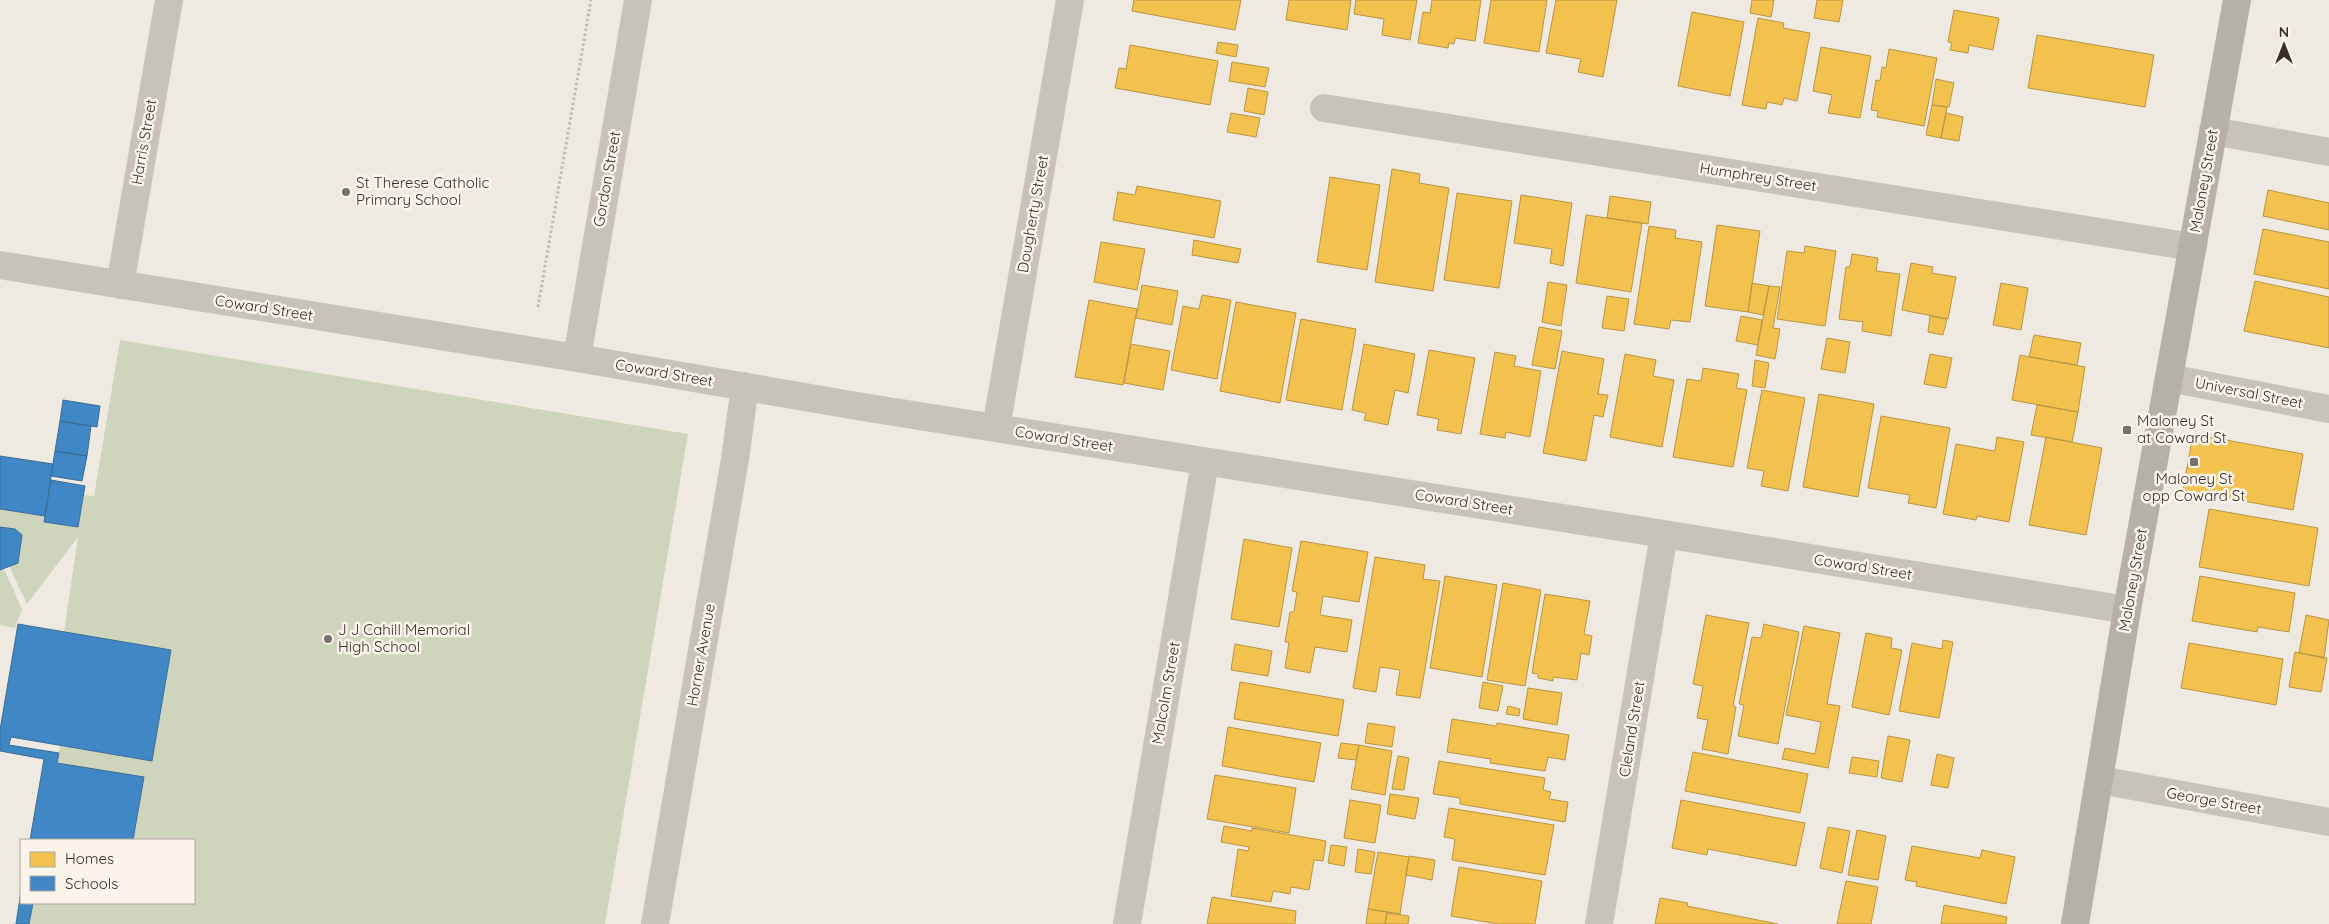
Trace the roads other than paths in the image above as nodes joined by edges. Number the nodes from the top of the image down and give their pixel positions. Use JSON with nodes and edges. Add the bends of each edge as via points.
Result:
{"nodes":[{"id":1,"x":169,"y":0,"type":"edge"},
{"id":2,"x":638,"y":0,"type":"edge"},
{"id":3,"x":1070,"y":0,"type":"edge"},
{"id":4,"x":2237,"y":0,"type":"edge"},
{"id":5,"x":1324,"y":108,"type":"dead end"},
{"id":6,"x":2213,"y":131,"type":"junction"},
{"id":7,"x":2329,"y":152,"type":"edge"},
{"id":8,"x":2193,"y":247,"type":"junction"},
{"id":9,"x":0,"y":265,"type":"edge"},
{"id":10,"x":120,"y":284,"type":"junction"},
{"id":11,"x":576,"y":358,"type":"junction"},
{"id":12,"x":2169,"y":378,"type":"junction"},
{"id":13,"x":745,"y":386,"type":"junction"},
{"id":14,"x":2329,"y":409,"type":"edge"},
{"id":15,"x":996,"y":428,"type":"junction"},
{"id":16,"x":1205,"y":462,"type":"junction"},
{"id":17,"x":1664,"y":534,"type":"junction"},
{"id":18,"x":2127,"y":610,"type":"junction"},
{"id":19,"x":2100,"y":780,"type":"junction"},
{"id":20,"x":2329,"y":822,"type":"edge"},
{"id":21,"x":655,"y":924,"type":"edge"},
{"id":22,"x":1128,"y":924,"type":"edge"},
{"id":23,"x":1599,"y":924,"type":"edge"},
{"id":24,"x":2075,"y":924,"type":"edge"}],
"edges":[{"from":1,"to":10,"type":"street","name":"Harris Street"},
{"from":2,"to":11,"type":"street","name":"Gordon Street"},
{"from":3,"to":15,"type":"street","name":"Dougherty Street"},
{"from":4,"to":6,"type":"main road","name":"Maloney Street"},
{"from":5,"to":8,"type":"street","name":"Humphrey Street"},
{"from":6,"to":7,"type":"street"},
{"from":6,"to":8,"type":"main road","name":"Maloney Street"},
{"from":8,"to":12,"type":"main road","name":"Maloney Street"},
{"from":9,"to":10,"type":"street","name":"Coward Street"},
{"from":10,"to":11,"type":"street","name":"Coward Street"},
{"from":11,"to":13,"type":"street","name":"Coward Street"},
{"from":12,"to":14,"type":"street","name":"Universal Street"},
{"from":12,"to":18,"type":"main road","name":"Maloney Street"},
{"from":13,"to":15,"type":"street","name":"Coward Street"},
{"from":13,"to":21,"type":"street","name":"Horner Avenue"},
{"from":15,"to":16,"type":"street","name":"Coward Street"},
{"from":16,"to":17,"type":"street","name":"Coward Street"},
{"from":16,"to":22,"type":"street","name":"Malcolm Street"},
{"from":17,"to":18,"type":"street","name":"Coward Street"},
{"from":17,"to":23,"type":"street","name":"Cleland Street"},
{"from":18,"to":19,"type":"main road","name":"Maloney Street"},
{"from":19,"to":20,"type":"street","name":"George Street"},
{"from":19,"to":24,"type":"main road","name":"Maloney Street"}]}
